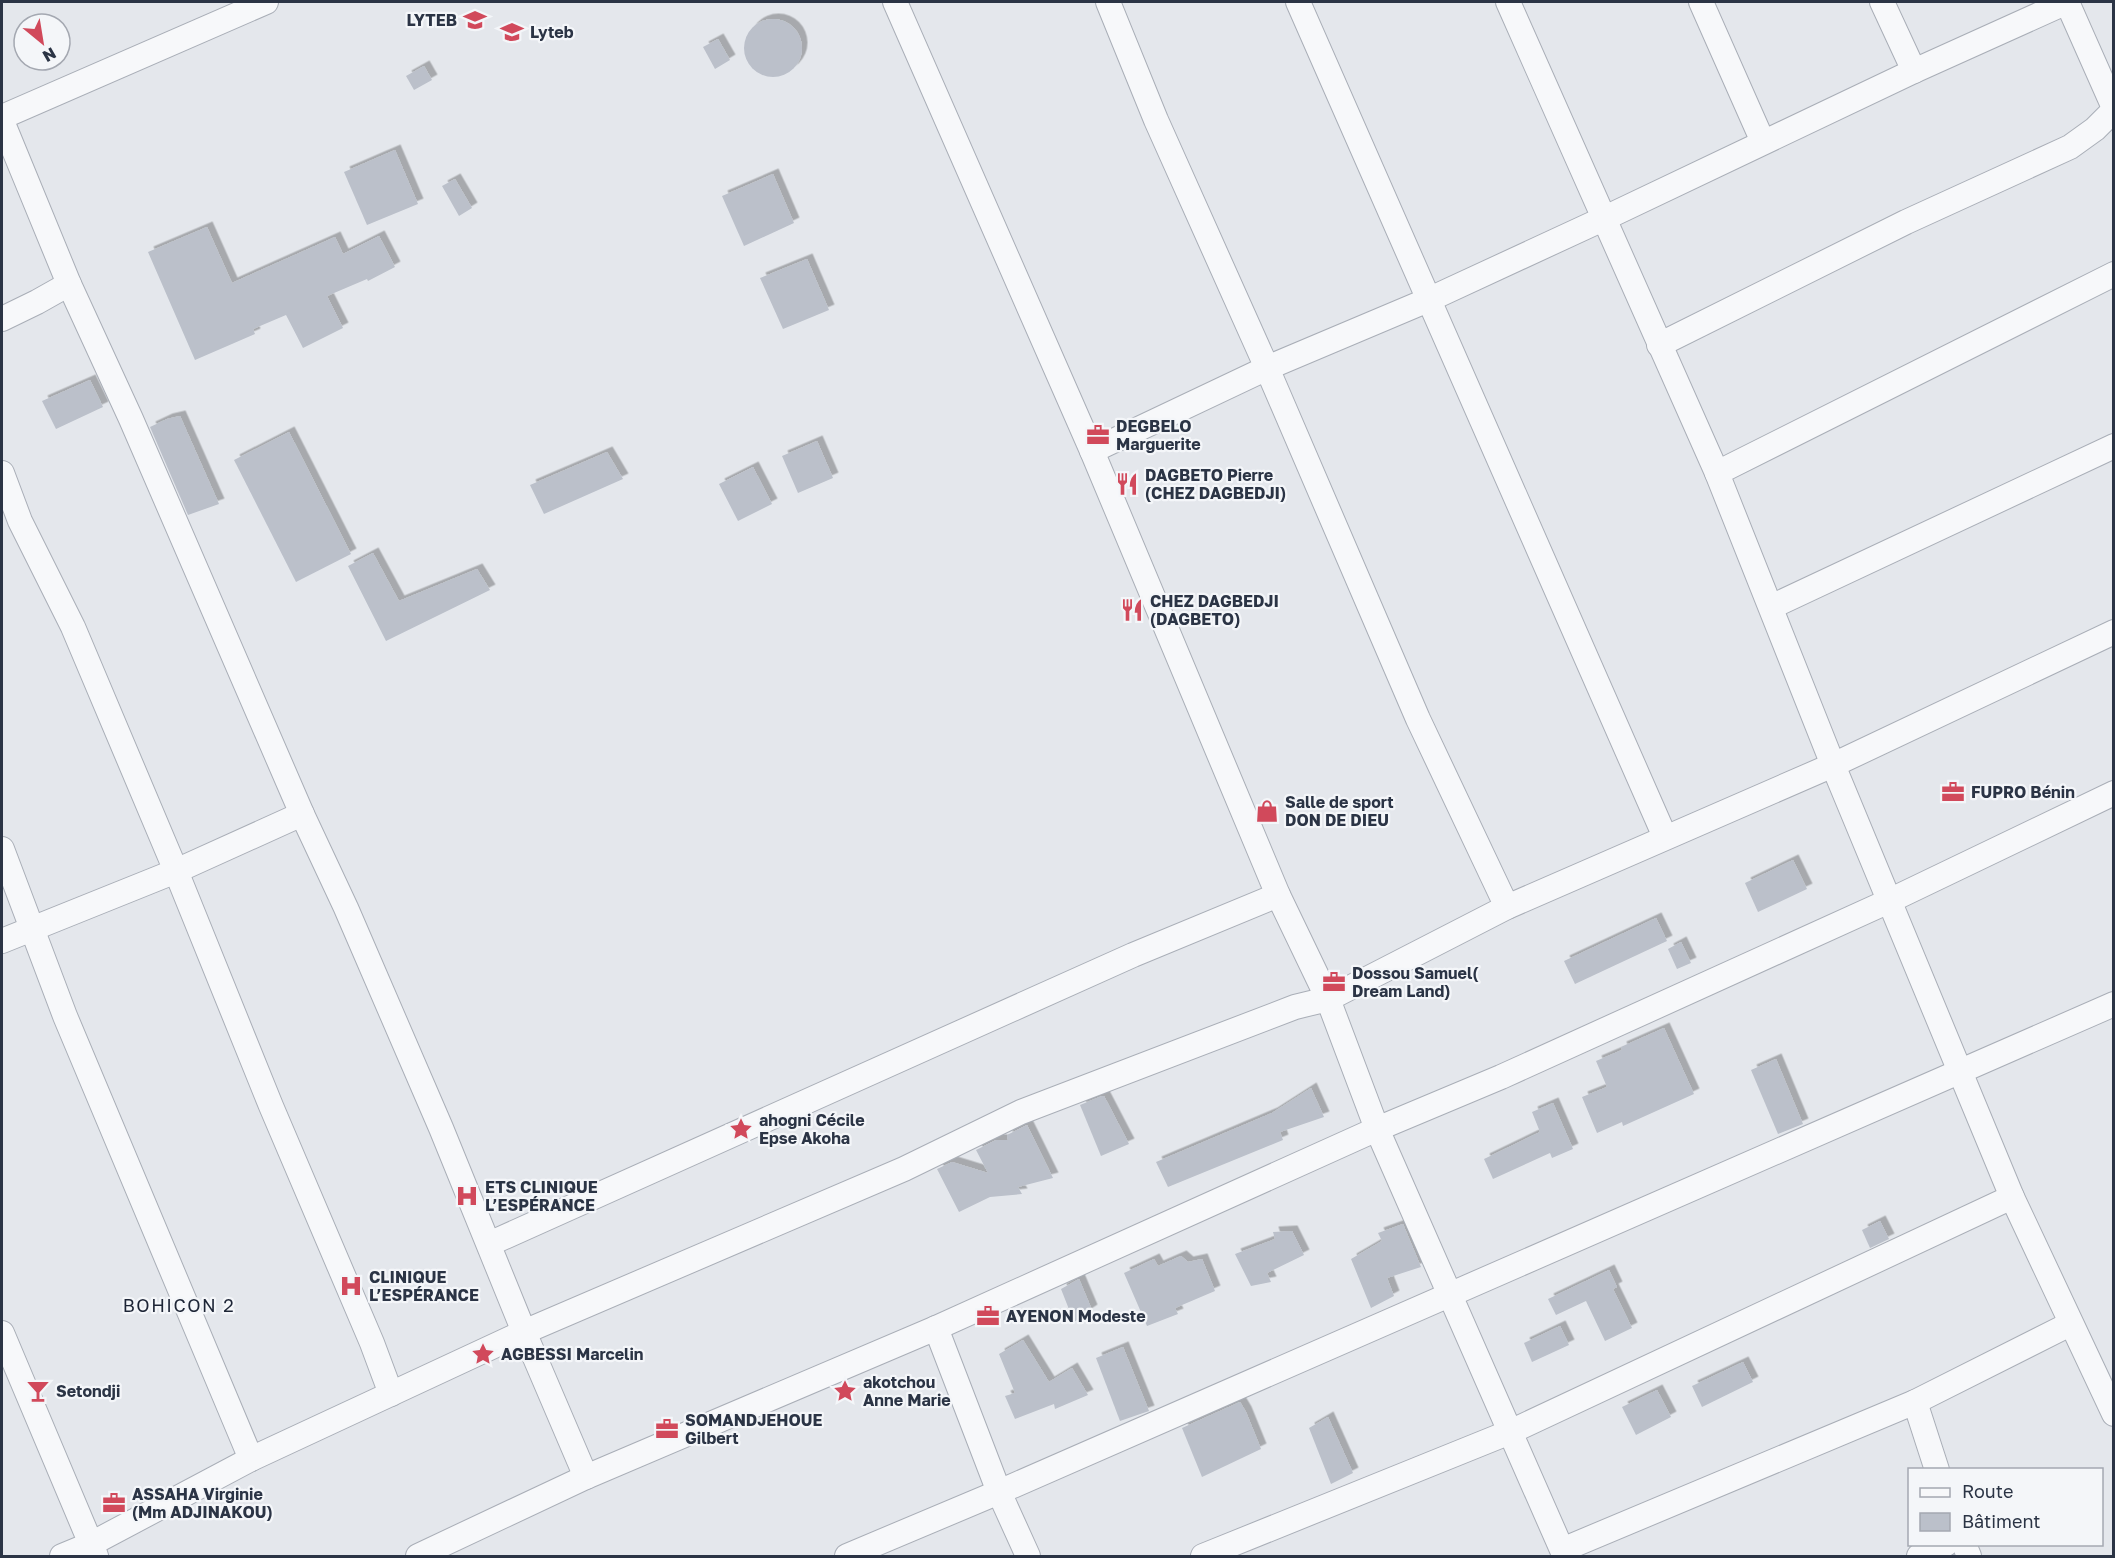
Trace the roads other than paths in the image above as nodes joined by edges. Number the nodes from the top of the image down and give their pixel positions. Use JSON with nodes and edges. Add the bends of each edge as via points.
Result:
{"nodes":[{"id":1,"x":266,"y":2,"type":"edge"},
{"id":2,"x":895,"y":2,"type":"edge"},
{"id":3,"x":1108,"y":2,"type":"edge"},
{"id":4,"x":1298,"y":2,"type":"edge"},
{"id":5,"x":1508,"y":2,"type":"edge"},
{"id":6,"x":1701,"y":2,"type":"edge"},
{"id":7,"x":1882,"y":2,"type":"edge"},
{"id":8,"x":2067,"y":2,"type":"edge"},
{"id":9,"x":2042,"y":7,"type":"edge"},
{"id":10,"x":1914,"y":70,"type":"junction"},
{"id":11,"x":2114,"y":109,"type":"edge"},
{"id":12,"x":2,"y":119,"type":"edge"},
{"id":13,"x":1763,"y":142,"type":"junction"},
{"id":14,"x":1603,"y":219,"type":"junction"},
{"id":15,"x":2114,"y":274,"type":"edge"},
{"id":16,"x":69,"y":284,"type":"junction"},
{"id":17,"x":1428,"y":300,"type":"junction"},
{"id":18,"x":2,"y":319,"type":"edge"},
{"id":19,"x":1659,"y":345,"type":"junction"},
{"id":20,"x":1267,"y":368,"type":"junction"},
{"id":21,"x":2114,"y":446,"type":"edge"},
{"id":22,"x":1092,"y":451,"type":"junction"},
{"id":23,"x":2,"y":473,"type":"edge"},
{"id":24,"x":1717,"y":473,"type":"junction"},
{"id":25,"x":1772,"y":607,"type":"junction"},
{"id":26,"x":2114,"y":632,"type":"edge"},
{"id":27,"x":1833,"y":765,"type":"junction"},
{"id":28,"x":2114,"y":793,"type":"edge"},
{"id":29,"x":302,"y":814,"type":"junction"},
{"id":30,"x":1665,"y":837,"type":"junction"},
{"id":31,"x":2,"y":849,"type":"edge"},
{"id":32,"x":176,"y":871,"type":"junction"},
{"id":33,"x":1278,"y":895,"type":"junction"},
{"id":34,"x":1889,"y":901,"type":"junction"},
{"id":35,"x":1507,"y":907,"type":"junction"},
{"id":36,"x":32,"y":929,"type":"junction"},
{"id":37,"x":2,"y":941,"type":"edge"},
{"id":38,"x":1328,"y":999,"type":"junction"},
{"id":39,"x":2114,"y":1004,"type":"edge"},
{"id":40,"x":1959,"y":1072,"type":"junction"},
{"id":41,"x":1377,"y":1129,"type":"junction"},
{"id":42,"x":2012,"y":1197,"type":"junction"},
{"id":43,"x":489,"y":1244,"type":"junction"},
{"id":44,"x":1449,"y":1296,"type":"junction"},
{"id":45,"x":2070,"y":1324,"type":"junction"},
{"id":46,"x":936,"y":1328,"type":"junction"},
{"id":47,"x":524,"y":1332,"type":"junction"},
{"id":48,"x":2,"y":1333,"type":"edge"},
{"id":49,"x":391,"y":1394,"type":"junction"},
{"id":50,"x":1916,"y":1401,"type":"junction"},
{"id":51,"x":2114,"y":1414,"type":"edge"},
{"id":52,"x":1510,"y":1432,"type":"junction"},
{"id":53,"x":251,"y":1459,"type":"junction"},
{"id":54,"x":1936,"y":1468,"type":"edge"},
{"id":55,"x":586,"y":1477,"type":"junction"},
{"id":56,"x":999,"y":1492,"type":"junction"},
{"id":57,"x":1944,"y":1546,"type":"edge"},
{"id":58,"x":94,"y":1550,"type":"edge"},
{"id":59,"x":1555,"y":1553,"type":"edge"},
{"id":60,"x":62,"y":1557,"type":"edge"},
{"id":61,"x":418,"y":1557,"type":"edge"},
{"id":62,"x":847,"y":1557,"type":"edge"},
{"id":63,"x":1028,"y":1557,"type":"edge"},
{"id":64,"x":1203,"y":1557,"type":"edge"},
{"id":65,"x":1919,"y":1557,"type":"edge"}],
"edges":[{"from":1,"to":12,"type":"street"},
{"from":2,"to":22,"type":"street"},
{"from":3,"to":20,"type":"street"},
{"from":4,"to":17,"type":"street"},
{"from":5,"to":14,"type":"street"},
{"from":6,"to":13,"type":"street"},
{"from":7,"to":10,"type":"street"},
{"from":8,"to":9,"type":"street"},
{"from":8,"to":11,"type":"street"},
{"from":9,"to":10,"type":"street"},
{"from":10,"to":13,"type":"street"},
{"from":11,"to":19,"type":"street","via":[[2070,147],[1906,222]]},
{"from":12,"to":16,"type":"street"},
{"from":13,"to":14,"type":"street"},
{"from":14,"to":17,"type":"street"},
{"from":14,"to":19,"type":"street"},
{"from":15,"to":24,"type":"street"},
{"from":16,"to":18,"type":"street"},
{"from":16,"to":29,"type":"street"},
{"from":17,"to":20,"type":"street"},
{"from":17,"to":30,"type":"street"},
{"from":19,"to":24,"type":"street"},
{"from":20,"to":22,"type":"street"},
{"from":20,"to":35,"type":"street","via":[[1418,719]]},
{"from":21,"to":25,"type":"street"},
{"from":22,"to":33,"type":"street"},
{"from":23,"to":32,"type":"street","via":[[20,520],[73,627]]},
{"from":24,"to":25,"type":"street"},
{"from":25,"to":27,"type":"street"},
{"from":26,"to":27,"type":"street"},
{"from":27,"to":30,"type":"street"},
{"from":27,"to":34,"type":"street"},
{"from":28,"to":34,"type":"street"},
{"from":29,"to":32,"type":"street"},
{"from":29,"to":43,"type":"street"},
{"from":30,"to":35,"type":"street"},
{"from":31,"to":36,"type":"street"},
{"from":32,"to":36,"type":"street"},
{"from":32,"to":49,"type":"street"},
{"from":33,"to":38,"type":"street"},
{"from":33,"to":43,"type":"street","via":[[1132,955]]},
{"from":34,"to":40,"type":"street"},
{"from":34,"to":41,"type":"street"},
{"from":35,"to":38,"type":"street"},
{"from":36,"to":37,"type":"street"},
{"from":36,"to":53,"type":"street"},
{"from":38,"to":41,"type":"street"},
{"from":38,"to":47,"type":"street","via":[[1295,1007],[1021,1112],[904,1169]]},
{"from":39,"to":40,"type":"street"},
{"from":40,"to":42,"type":"street"},
{"from":40,"to":44,"type":"street"},
{"from":41,"to":44,"type":"street"},
{"from":41,"to":46,"type":"street"},
{"from":42,"to":45,"type":"street"},
{"from":42,"to":52,"type":"street"},
{"from":43,"to":47,"type":"street"},
{"from":44,"to":52,"type":"street"},
{"from":44,"to":56,"type":"street"},
{"from":45,"to":50,"type":"street"},
{"from":45,"to":51,"type":"street"},
{"from":46,"to":55,"type":"street"},
{"from":46,"to":56,"type":"street"},
{"from":47,"to":49,"type":"street"},
{"from":47,"to":55,"type":"street"},
{"from":48,"to":58,"type":"street"},
{"from":49,"to":53,"type":"street"},
{"from":50,"to":54,"type":"street"},
{"from":50,"to":59,"type":"street"},
{"from":52,"to":59,"type":"street"},
{"from":52,"to":64,"type":"street"},
{"from":53,"to":58,"type":"street"},
{"from":55,"to":61,"type":"street"},
{"from":56,"to":62,"type":"street"},
{"from":56,"to":63,"type":"street"},
{"from":57,"to":65,"type":"street"},
{"from":58,"to":60,"type":"street"}]}
